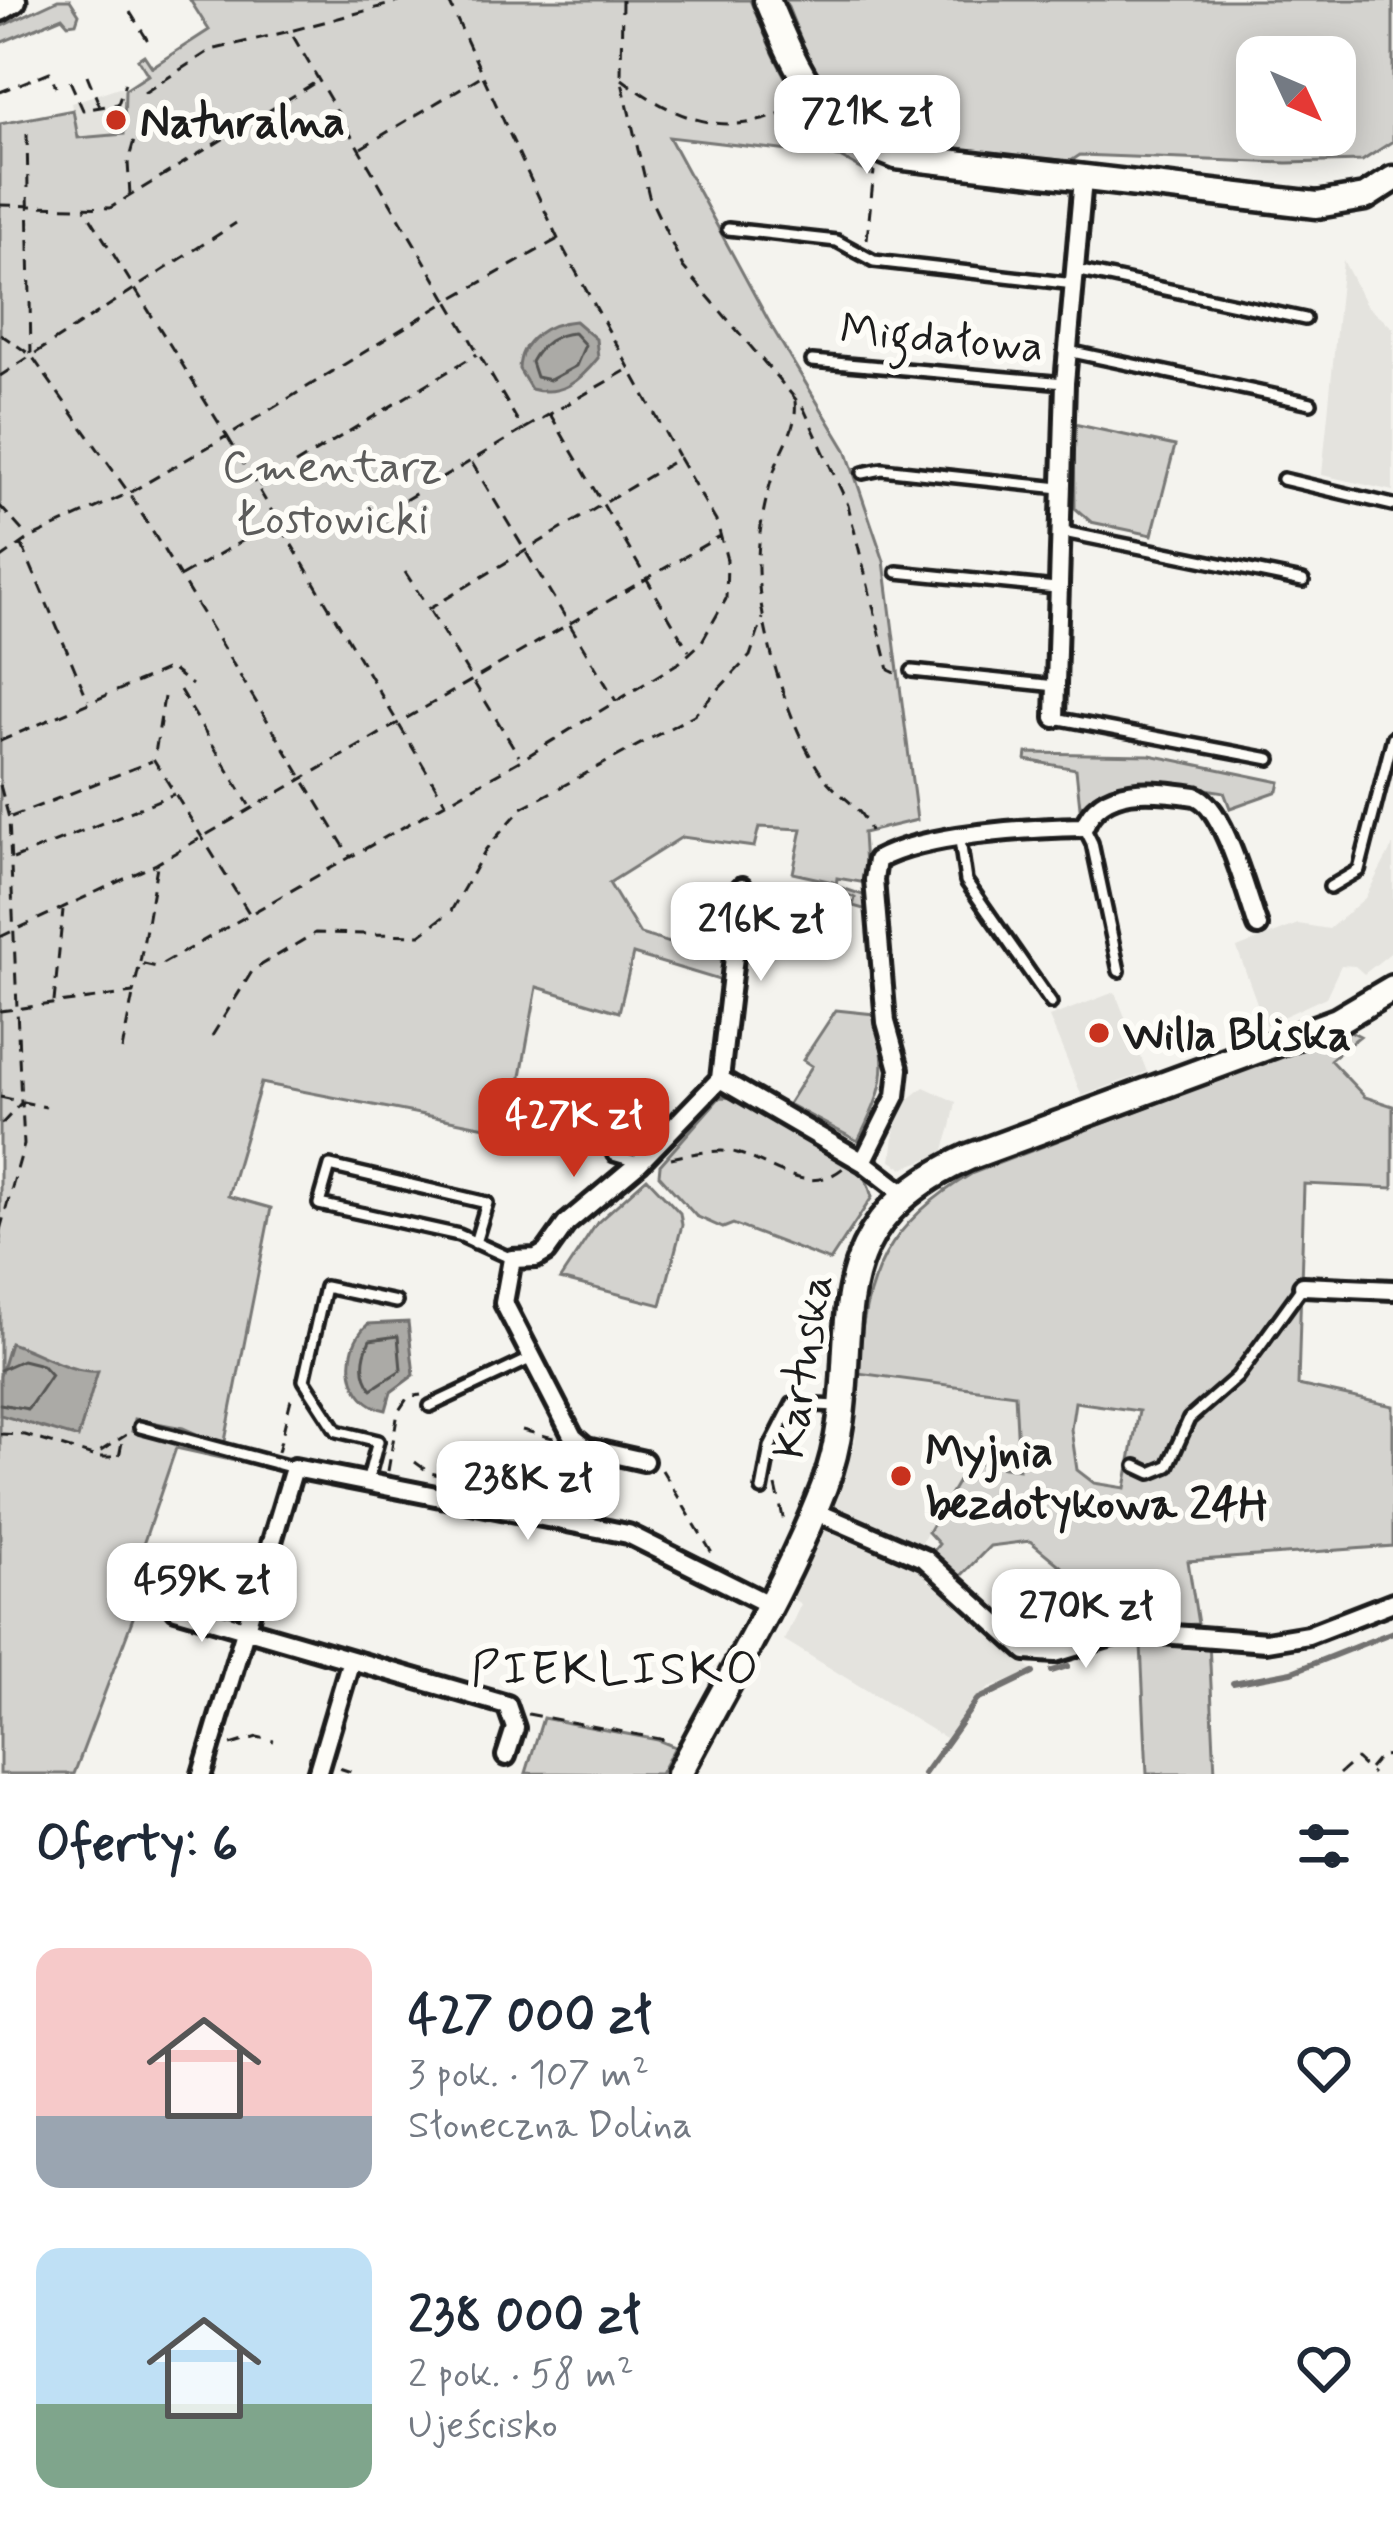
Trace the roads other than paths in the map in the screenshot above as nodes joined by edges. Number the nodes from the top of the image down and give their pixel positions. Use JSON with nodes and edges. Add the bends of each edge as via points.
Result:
{"nodes":[{"id":1,"x":14,"y":0,"type":"edge"},
{"id":2,"x":767,"y":0,"type":"edge"},
{"id":3,"x":0,"y":8,"type":"edge"},
{"id":4,"x":1083,"y":179,"type":"junction"},
{"id":5,"x":1393,"y":179,"type":"edge"},
{"id":6,"x":728,"y":229,"type":"dead end"},
{"id":7,"x":1075,"y":277,"type":"junction"},
{"id":8,"x":1305,"y":319,"type":"dead end"},
{"id":9,"x":1068,"y":351,"type":"junction"},
{"id":10,"x":812,"y":361,"type":"dead end"},
{"id":11,"x":1065,"y":383,"type":"junction"},
{"id":12,"x":1311,"y":404,"type":"dead end"},
{"id":13,"x":863,"y":473,"type":"road end"},
{"id":14,"x":1283,"y":479,"type":"dead end"},
{"id":15,"x":1060,"y":488,"type":"junction"},
{"id":16,"x":1393,"y":505,"type":"edge"},
{"id":17,"x":1059,"y":531,"type":"junction"},
{"id":18,"x":897,"y":572,"type":"dead end"},
{"id":19,"x":1303,"y":580,"type":"dead end"},
{"id":20,"x":1056,"y":588,"type":"junction"},
{"id":21,"x":912,"y":671,"type":"road end"},
{"id":22,"x":1056,"y":686,"type":"junction"},
{"id":23,"x":1054,"y":718,"type":"joint"},
{"id":24,"x":1393,"y":737,"type":"edge"},
{"id":25,"x":1270,"y":759,"type":"dead end"},
{"id":26,"x":1084,"y":827,"type":"junction"},
{"id":27,"x":960,"y":840,"type":"junction"},
{"id":28,"x":742,"y":887,"type":"dead end"},
{"id":29,"x":1330,"y":887,"type":"dead end"},
{"id":30,"x":1258,"y":926,"type":"dead end"},
{"id":31,"x":1119,"y":971,"type":"dead end"},
{"id":32,"x":1393,"y":988,"type":"edge"},
{"id":33,"x":1051,"y":1003,"type":"dead end"},
{"id":34,"x":720,"y":1078,"type":"junction"},
{"id":35,"x":613,"y":1155,"type":"dead end"},
{"id":36,"x":858,"y":1159,"type":"junction"},
{"id":37,"x":640,"y":1162,"type":"junction"},
{"id":38,"x":906,"y":1195,"type":"junction"},
{"id":39,"x":475,"y":1243,"type":"junction"},
{"id":40,"x":512,"y":1259,"type":"junction"},
{"id":41,"x":1303,"y":1286,"type":"joint"},
{"id":42,"x":1393,"y":1289,"type":"edge"},
{"id":43,"x":396,"y":1302,"type":"dead end"},
{"id":44,"x":532,"y":1358,"type":"junction"},
{"id":45,"x":430,"y":1406,"type":"road end"},
{"id":46,"x":841,"y":1406,"type":"junction"},
{"id":47,"x":140,"y":1427,"type":"dead end"},
{"id":48,"x":644,"y":1461,"type":"road end"},
{"id":49,"x":1136,"y":1466,"type":"dead end"},
{"id":50,"x":294,"y":1468,"type":"junction"},
{"id":51,"x":367,"y":1485,"type":"junction"},
{"id":52,"x":762,"y":1490,"type":"dead end"},
{"id":53,"x":814,"y":1511,"type":"junction"},
{"id":54,"x":1393,"y":1602,"type":"edge"},
{"id":55,"x":768,"y":1604,"type":"junction"},
{"id":56,"x":176,"y":1609,"type":"dead end"},
{"id":57,"x":244,"y":1632,"type":"junction"},
{"id":58,"x":350,"y":1663,"type":"junction"},
{"id":59,"x":506,"y":1756,"type":"dead end"},
{"id":60,"x":319,"y":1768,"type":"edge"},
{"id":61,"x":202,"y":1774,"type":"edge"},
{"id":62,"x":679,"y":1774,"type":"edge"}],
"edges":[{"from":1,"to":3,"type":"street"},
{"from":2,"to":4,"type":"street","via":[[807,90],[863,142],[919,160]]},
{"from":4,"to":5,"type":"street","via":[[1317,205],[1365,197]]},
{"from":4,"to":7,"type":"street","name":"Migdałowa"},
{"from":6,"to":7,"type":"lane","name":"Migdałowa","via":[[837,241],[874,261]]},
{"from":7,"to":8,"type":"lane","name":"Migdałowa"},
{"from":7,"to":9,"type":"street","name":"Migdałowa"},
{"from":9,"to":11,"type":"street","name":"Migdałowa"},
{"from":9,"to":12,"type":"lane","name":"Migdałowa"},
{"from":10,"to":11,"type":"lane","name":"Migdałowa"},
{"from":11,"to":15,"type":"street","name":"Migdałowa"},
{"from":13,"to":15,"type":"lane"},
{"from":14,"to":16,"type":"lane"},
{"from":15,"to":17,"type":"street","name":"Migdałowa"},
{"from":17,"to":19,"type":"lane"},
{"from":17,"to":20,"type":"street","name":"Migdałowa"},
{"from":18,"to":20,"type":"lane"},
{"from":20,"to":22,"type":"street","name":"Migdałowa"},
{"from":21,"to":22,"type":"lane"},
{"from":22,"to":23,"type":"street","name":"Migdałowa"},
{"from":23,"to":25,"type":"lane","name":"Migdałowa"},
{"from":24,"to":29,"type":"lane","via":[[1359,870]]},
{"from":26,"to":27,"type":"street"},
{"from":26,"to":30,"type":"street","via":[[1111,796],[1205,799]]},
{"from":26,"to":31,"type":"lane"},
{"from":27,"to":33,"type":"lane","via":[[966,881]]},
{"from":27,"to":36,"type":"street","via":[[877,860],[886,1022],[899,1069],[896,1096]]},
{"from":28,"to":34,"type":"street"},
{"from":32,"to":38,"type":"street","name":"Kartuska","via":[[1336,1021],[969,1157]]},
{"from":34,"to":36,"type":"street"},
{"from":34,"to":37,"type":"street"},
{"from":35,"to":37,"type":"lane"},
{"from":36,"to":38,"type":"street"},
{"from":37,"to":40,"type":"street","via":[[546,1252]]},
{"from":38,"to":46,"type":"street","name":"Kartuska","via":[[854,1274]]},
{"from":39,"to":39,"type":"lane","via":[[320,1204],[330,1166],[487,1202]]},
{"from":39,"to":40,"type":"lane"},
{"from":40,"to":44,"type":"street","via":[[504,1303]]},
{"from":41,"to":42,"type":"street"},
{"from":41,"to":49,"type":"lane","via":[[1237,1377],[1190,1419],[1168,1466],[1151,1473]]},
{"from":43,"to":51,"type":"lane","via":[[325,1288],[304,1380],[337,1431],[377,1441]]},
{"from":44,"to":45,"type":"lane"},
{"from":44,"to":48,"type":"street","via":[[573,1437],[586,1448]]},
{"from":46,"to":52,"type":"lane","via":[[792,1404]]},
{"from":46,"to":53,"type":"street","name":"Kartuska"},
{"from":47,"to":50,"type":"lane"},
{"from":50,"to":51,"type":"street"},
{"from":50,"to":57,"type":"street"},
{"from":51,"to":55,"type":"street","via":[[628,1534]]},
{"from":53,"to":54,"type":"street","via":[[925,1559],[1026,1651],[1055,1653],[1118,1634],[1266,1642]]},
{"from":53,"to":55,"type":"street","name":"Kartuska"},
{"from":55,"to":62,"type":"street","name":"Kartuska"},
{"from":56,"to":57,"type":"street"},
{"from":57,"to":58,"type":"street"},
{"from":57,"to":61,"type":"street"},
{"from":58,"to":59,"type":"street","via":[[507,1705],[514,1715]]},
{"from":58,"to":60,"type":"street"}]}
